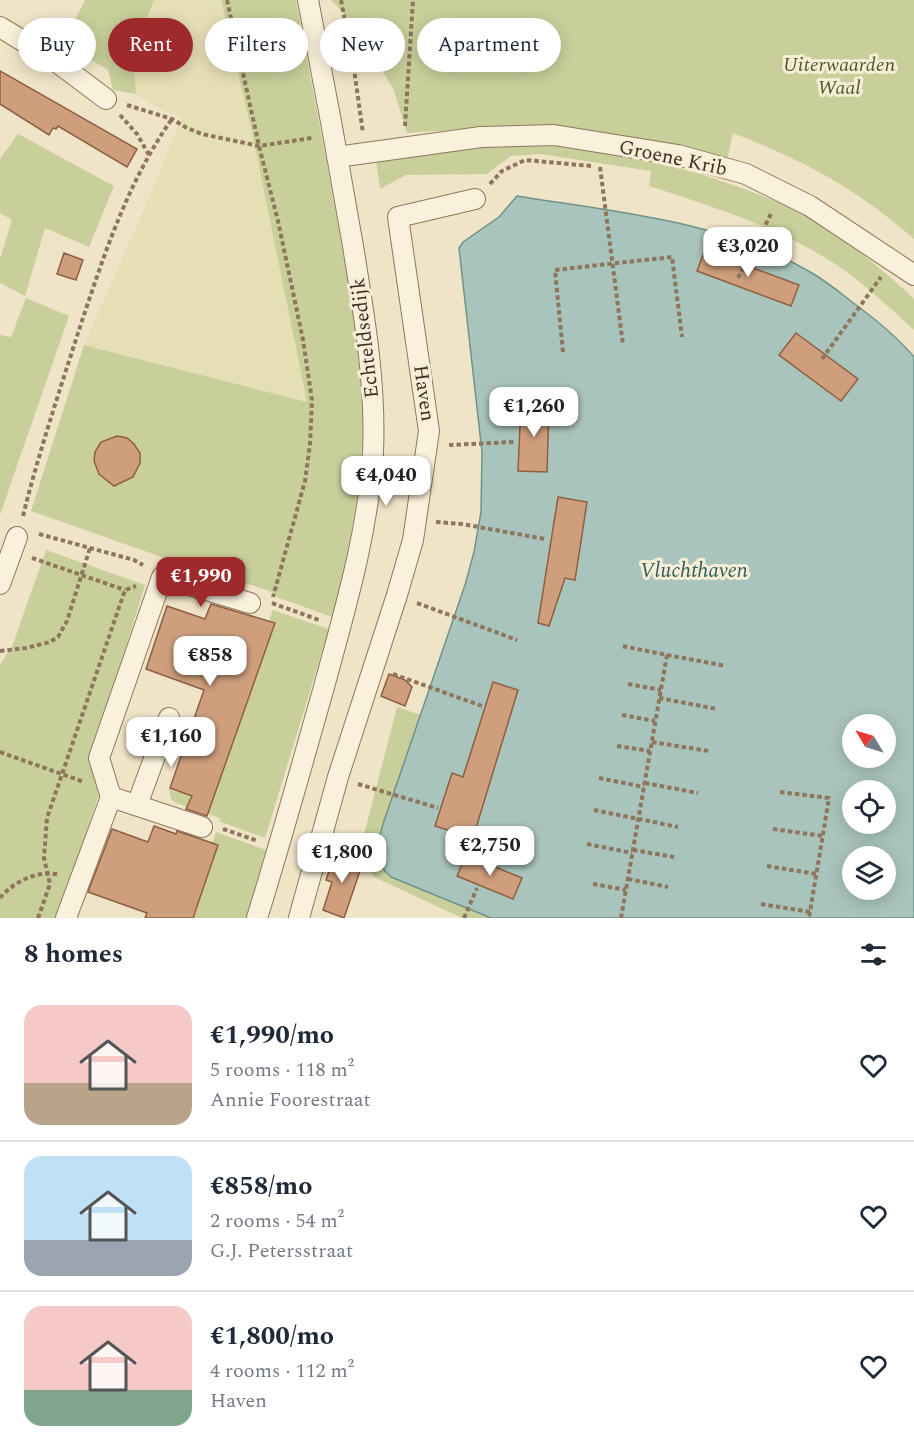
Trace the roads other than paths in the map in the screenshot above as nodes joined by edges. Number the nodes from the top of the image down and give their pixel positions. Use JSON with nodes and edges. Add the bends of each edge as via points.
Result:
{"nodes":[{"id":1,"x":308,"y":0,"type":"edge"},
{"id":2,"x":0,"y":27,"type":"edge"},
{"id":3,"x":106,"y":99,"type":"road end"},
{"id":4,"x":337,"y":157,"type":"junction"},
{"id":5,"x":476,"y":199,"type":"road end"},
{"id":6,"x":914,"y":275,"type":"edge"},
{"id":7,"x":17,"y":537,"type":"road end"},
{"id":8,"x":0,"y":584,"type":"edge"},
{"id":9,"x":250,"y":603,"type":"dead end"},
{"id":10,"x":169,"y":718,"type":"dead end"},
{"id":11,"x":108,"y":788,"type":"junction"},
{"id":12,"x":137,"y":805,"type":"junction"},
{"id":13,"x":202,"y":827,"type":"dead end"},
{"id":14,"x":66,"y":918,"type":"edge"},
{"id":15,"x":257,"y":918,"type":"edge"},
{"id":16,"x":298,"y":918,"type":"edge"}],
"edges":[{"from":1,"to":4,"type":"street","name":"Echteldsedijk"},
{"from":2,"to":3,"type":"street","via":[[54,60]]},
{"from":4,"to":6,"type":"street","name":"Groene Krib","via":[[481,137],[554,135],[678,155],[746,174],[810,206]]},
{"from":4,"to":15,"type":"street","name":"Echteldsedijk","via":[[369,344],[373,450],[368,502],[341,626]]},
{"from":5,"to":16,"type":"street","name":"Haven","via":[[398,217],[429,431],[413,540]]},
{"from":7,"to":8,"type":"street"},
{"from":9,"to":11,"type":"street","via":[[162,577],[99,758]]},
{"from":10,"to":12,"type":"street"},
{"from":11,"to":12,"type":"street"},
{"from":11,"to":14,"type":"street"},
{"from":12,"to":13,"type":"street"}]}
